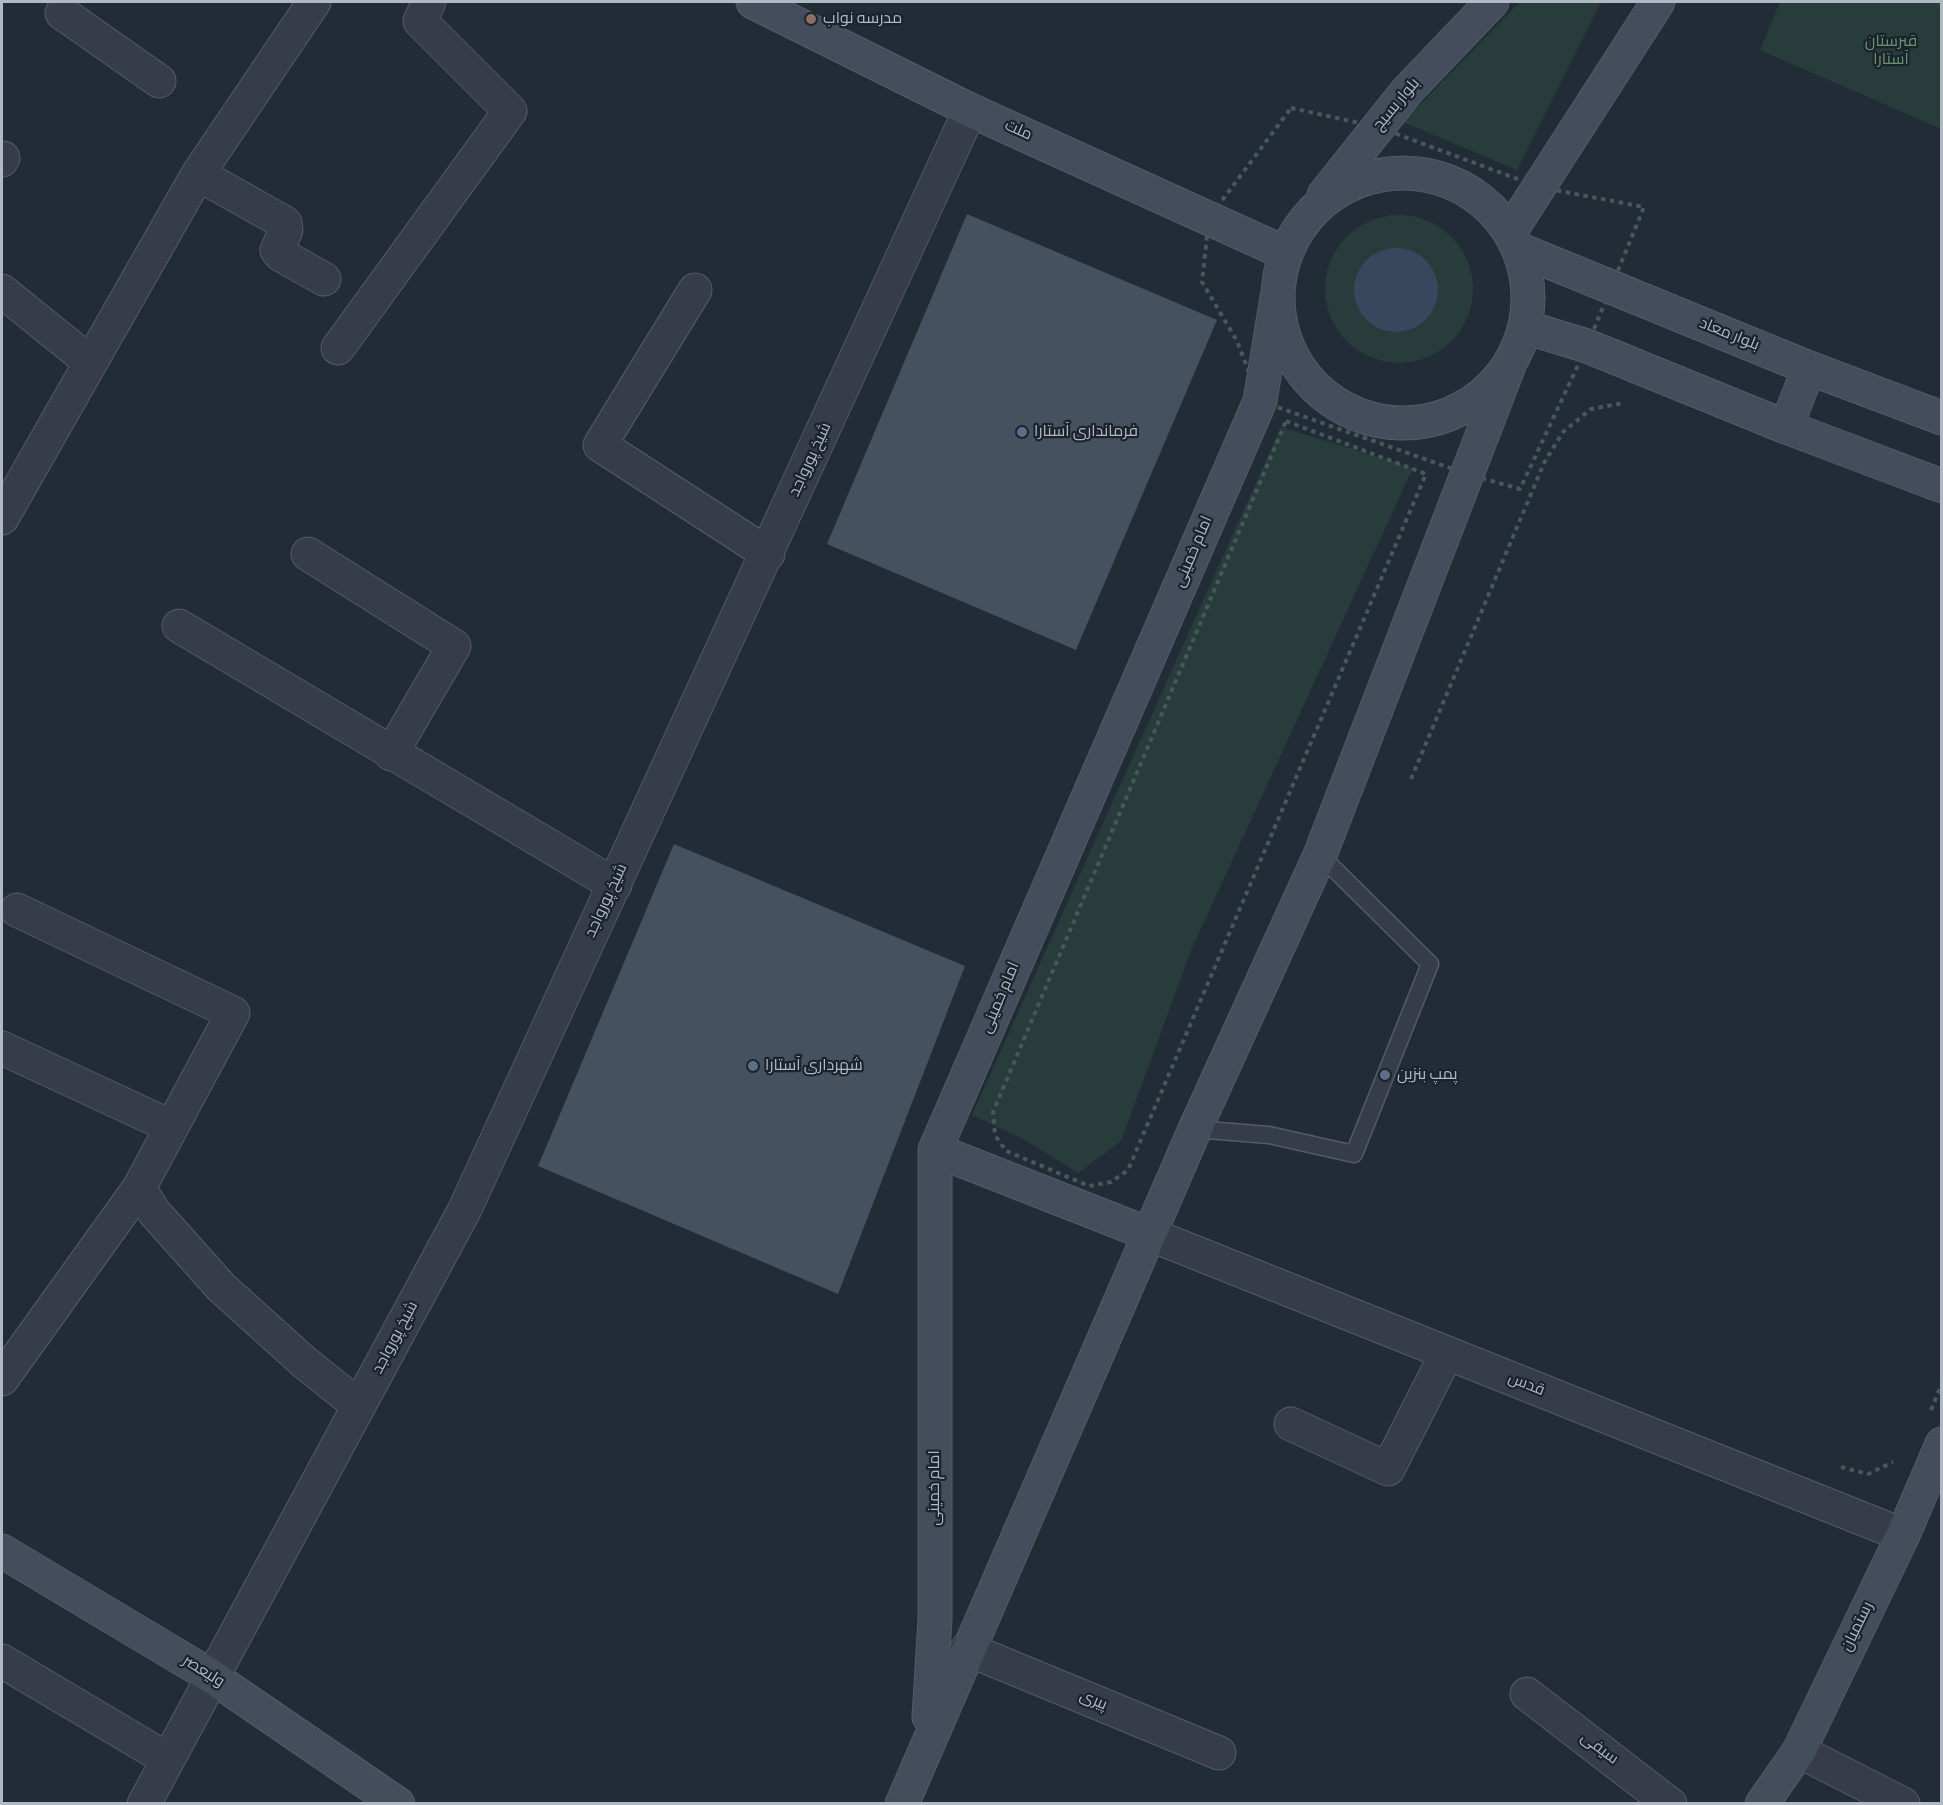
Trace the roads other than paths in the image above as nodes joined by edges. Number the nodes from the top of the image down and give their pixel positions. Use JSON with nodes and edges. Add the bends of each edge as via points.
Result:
{"nodes":[{"id":1,"x":314,"y":2,"type":"edge"},
{"id":2,"x":429,"y":2,"type":"edge"},
{"id":3,"x":753,"y":2,"type":"edge"},
{"id":4,"x":1492,"y":2,"type":"edge"},
{"id":5,"x":1658,"y":2,"type":"edge"},
{"id":6,"x":56,"y":6,"type":"edge"},
{"id":7,"x":159,"y":81,"type":"dead end"},
{"id":8,"x":970,"y":110,"type":"junction"},
{"id":9,"x":198,"y":174,"type":"junction"},
{"id":10,"x":1310,"y":213,"type":"junction"},
{"id":11,"x":1514,"y":240,"type":"junction"},
{"id":12,"x":1285,"y":253,"type":"junction"},
{"id":13,"x":324,"y":279,"type":"dead end"},
{"id":14,"x":695,"y":290,"type":"dead end"},
{"id":15,"x":2,"y":291,"type":"edge"},
{"id":16,"x":1277,"y":297,"type":"junction"},
{"id":17,"x":1525,"y":327,"type":"junction"},
{"id":18,"x":338,"y":348,"type":"dead end"},
{"id":19,"x":90,"y":362,"type":"junction"},
{"id":20,"x":1510,"y":363,"type":"junction"},
{"id":21,"x":1809,"y":368,"type":"junction"},
{"id":22,"x":1941,"y":417,"type":"edge"},
{"id":23,"x":1786,"y":427,"type":"junction"},
{"id":24,"x":1941,"y":486,"type":"edge"},
{"id":25,"x":2,"y":518,"type":"edge"},
{"id":26,"x":308,"y":554,"type":"dead end"},
{"id":27,"x":768,"y":554,"type":"junction"},
{"id":28,"x":179,"y":626,"type":"dead end"},
{"id":29,"x":391,"y":754,"type":"junction"},
{"id":30,"x":1320,"y":855,"type":"junction"},
{"id":31,"x":615,"y":885,"type":"junction"},
{"id":32,"x":17,"y":910,"type":"dead end"},
{"id":33,"x":2,"y":1048,"type":"edge"},
{"id":34,"x":172,"y":1127,"type":"junction"},
{"id":35,"x":1194,"y":1129,"type":"junction"},
{"id":36,"x":935,"y":1150,"type":"junction"},
{"id":37,"x":139,"y":1188,"type":"junction"},
{"id":38,"x":1149,"y":1233,"type":"junction"},
{"id":39,"x":1447,"y":1353,"type":"junction"},
{"id":40,"x":8,"y":1358,"type":"edge"},
{"id":41,"x":360,"y":1407,"type":"junction"},
{"id":42,"x":1291,"y":1424,"type":"dead end"},
{"id":43,"x":1941,"y":1444,"type":"edge"},
{"id":44,"x":1903,"y":1535,"type":"junction"},
{"id":45,"x":2,"y":1551,"type":"edge"},
{"id":46,"x":967,"y":1649,"type":"junction"},
{"id":47,"x":2,"y":1661,"type":"edge"},
{"id":48,"x":212,"y":1676,"type":"junction"},
{"id":49,"x":1527,"y":1694,"type":"dead end"},
{"id":50,"x":928,"y":1740,"type":"junction"},
{"id":51,"x":1798,"y":1751,"type":"junction"},
{"id":52,"x":1219,"y":1753,"type":"dead end"},
{"id":53,"x":167,"y":1759,"type":"junction"},
{"id":54,"x":144,"y":1803,"type":"edge"},
{"id":55,"x":398,"y":1803,"type":"edge"},
{"id":56,"x":902,"y":1803,"type":"edge"},
{"id":57,"x":1670,"y":1803,"type":"edge"},
{"id":58,"x":1762,"y":1803,"type":"edge"},
{"id":59,"x":1903,"y":1803,"type":"edge"}],
"edges":[{"from":1,"to":9,"type":"street"},
{"from":2,"to":18,"type":"street","via":[[420,21],[510,111]]},
{"from":3,"to":8,"type":"street","name":"ملت"},
{"from":4,"to":10,"type":"street","name":"بلوار بسیج","via":[[1407,91]]},
{"from":5,"to":11,"type":"street","via":[[1539,187]]},
{"from":6,"to":7,"type":"street"},
{"from":8,"to":12,"type":"street","name":"ملت"},
{"from":8,"to":27,"type":"street","name":"شیخ پورواجد"},
{"from":9,"to":13,"type":"street","via":[[285,223],[277,250]]},
{"from":9,"to":19,"type":"street"},
{"from":10,"to":11,"type":"street","via":[[1340,189],[1376,175],[1414,173],[1451,182],[1484,203]]},
{"from":10,"to":12,"type":"street"},
{"from":11,"to":17,"type":"street","name":"امام خمینی","via":[[1528,288]]},
{"from":11,"to":21,"type":"street","name":"بلوار معاد","via":[[1610,287]]},
{"from":12,"to":16,"type":"street"},
{"from":14,"to":27,"type":"street","via":[[600,445]]},
{"from":15,"to":19,"type":"street"},
{"from":16,"to":20,"type":"street","via":[[1283,338],[1302,374],[1332,402],[1369,418],[1409,423],[1449,414],[1484,394]]},
{"from":16,"to":36,"type":"street","name":"امام خمینی","via":[[1260,401]]},
{"from":17,"to":20,"type":"street","name":"امام خمینی"},
{"from":17,"to":23,"type":"street","via":[[1587,346]]},
{"from":19,"to":25,"type":"street"},
{"from":20,"to":30,"type":"street","name":"امام خمینی"},
{"from":21,"to":22,"type":"street","name":"بلوار معاد"},
{"from":21,"to":23,"type":"street"},
{"from":23,"to":24,"type":"street"},
{"from":26,"to":29,"type":"street","via":[[454,646]]},
{"from":27,"to":31,"type":"street","name":"شیخ پورواجد"},
{"from":28,"to":29,"type":"street"},
{"from":29,"to":31,"type":"street"},
{"from":30,"to":35,"type":"street","name":"امام خمینی"},
{"from":30,"to":35,"type":"lane","via":[[1430,964],[1354,1154],[1269,1135]]},
{"from":31,"to":41,"type":"street","name":"شیخ پورواجد","via":[[465,1211]]},
{"from":32,"to":34,"type":"street","via":[[233,1013]]},
{"from":33,"to":34,"type":"street"},
{"from":34,"to":37,"type":"street"},
{"from":35,"to":38,"type":"street","name":"امام خمینی"},
{"from":36,"to":38,"type":"street"},
{"from":36,"to":50,"type":"street","name":"امام خمینی","via":[[934,1619]]},
{"from":37,"to":40,"type":"street"},
{"from":37,"to":41,"type":"street","via":[[154,1212],[221,1287]]},
{"from":38,"to":39,"type":"street","name":"قدس"},
{"from":38,"to":46,"type":"street","name":"امام خمینی"},
{"from":39,"to":42,"type":"street","via":[[1388,1469]]},
{"from":39,"to":44,"type":"street","name":"قدس"},
{"from":41,"to":48,"type":"street","name":"شیخ پورواجد"},
{"from":43,"to":44,"type":"street","name":"رستمیان"},
{"from":44,"to":51,"type":"street","name":"رستمیان"},
{"from":45,"to":48,"type":"street","name":"ولیعصر"},
{"from":46,"to":50,"type":"street","name":"امام خمینی"},
{"from":46,"to":52,"type":"street","name":"پیری"},
{"from":47,"to":53,"type":"street"},
{"from":48,"to":53,"type":"street","name":"شیخ پورواجد"},
{"from":48,"to":55,"type":"street","name":"ولیعصر"},
{"from":49,"to":57,"type":"street","name":"سیفی"},
{"from":50,"to":56,"type":"street","name":"امام خمینی"},
{"from":51,"to":58,"type":"street","name":"رستمیان"},
{"from":51,"to":59,"type":"street"},
{"from":53,"to":54,"type":"street","name":"شیخ پورواجد"}]}
